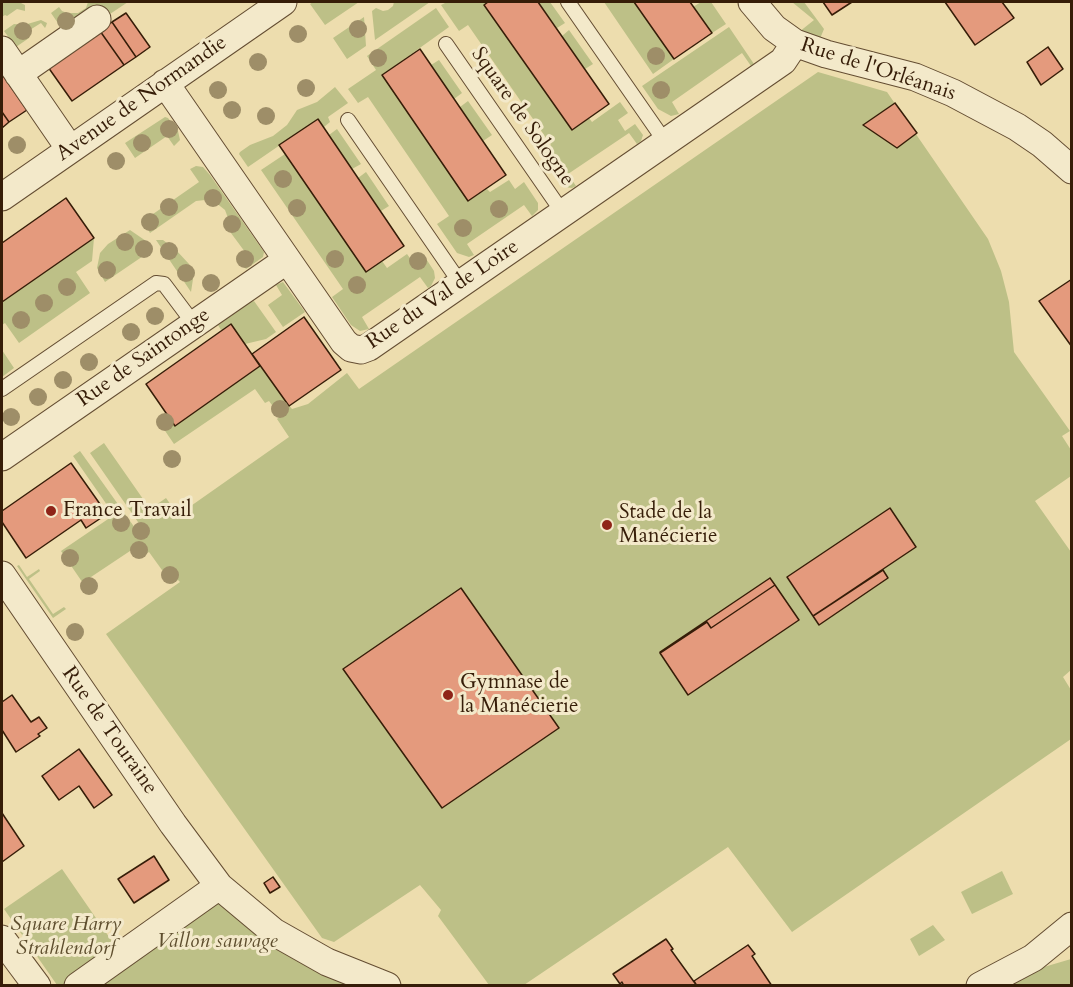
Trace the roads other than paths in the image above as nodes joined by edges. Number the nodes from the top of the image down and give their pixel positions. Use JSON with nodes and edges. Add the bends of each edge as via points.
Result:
{"nodes":[{"id":1,"x":283,"y":2,"type":"edge"},
{"id":2,"x":568,"y":2,"type":"edge"},
{"id":3,"x":752,"y":2,"type":"edge"},
{"id":4,"x":97,"y":19,"type":"dead end"},
{"id":5,"x":795,"y":43,"type":"junction"},
{"id":6,"x":446,"y":44,"type":"dead end"},
{"id":7,"x":2,"y":50,"type":"edge"},
{"id":8,"x":18,"y":74,"type":"junction"},
{"id":9,"x":165,"y":83,"type":"junction"},
{"id":10,"x":348,"y":120,"type":"dead end"},
{"id":11,"x":666,"y":142,"type":"junction"},
{"id":12,"x":70,"y":149,"type":"junction"},
{"id":13,"x":1071,"y":170,"type":"edge"},
{"id":14,"x":2,"y":197,"type":"edge"},
{"id":15,"x":563,"y":213,"type":"junction"},
{"id":16,"x":287,"y":260,"type":"junction"},
{"id":17,"x":461,"y":284,"type":"junction"},
{"id":18,"x":194,"y":324,"type":"junction"},
{"id":19,"x":2,"y":389,"type":"edge"},
{"id":20,"x":2,"y":457,"type":"edge"},
{"id":21,"x":2,"y":575,"type":"edge"},
{"id":22,"x":219,"y":886,"type":"junction"},
{"id":23,"x":1071,"y":926,"type":"edge"},
{"id":24,"x":2,"y":939,"type":"edge"},
{"id":25,"x":37,"y":986,"type":"edge"},
{"id":26,"x":78,"y":986,"type":"edge"},
{"id":27,"x":387,"y":986,"type":"edge"},
{"id":28,"x":980,"y":986,"type":"edge"}],
"edges":[{"from":1,"to":9,"type":"street","name":"Avenue de Normandie"},
{"from":2,"to":11,"type":"lane"},
{"from":3,"to":5,"type":"street","name":"Rue de l'Orléanais","via":[[774,28]]},
{"from":4,"to":8,"type":"street"},
{"from":5,"to":11,"type":"street","name":"Rue du Val de Loire","via":[[783,61]]},
{"from":5,"to":13,"type":"street","name":"Rue de l'Orléanais","via":[[915,77],[974,102],[1033,138]]},
{"from":6,"to":15,"type":"lane","name":"Square de Sologne"},
{"from":7,"to":8,"type":"street"},
{"from":8,"to":12,"type":"street"},
{"from":9,"to":12,"type":"street","name":"Avenue de Normandie"},
{"from":9,"to":16,"type":"street","name":"Rue du Val de Loire"},
{"from":10,"to":17,"type":"lane"},
{"from":11,"to":15,"type":"street","name":"Rue du Val de Loire"},
{"from":12,"to":14,"type":"street","name":"Avenue de Normandie"},
{"from":15,"to":17,"type":"street","name":"Rue du Val de Loire"},
{"from":16,"to":17,"type":"street","name":"Rue du Val de Loire","via":[[344,342],[356,350],[369,347]]},
{"from":16,"to":18,"type":"street","name":"Rue de Saintonge"},
{"from":18,"to":19,"type":"lane","via":[[164,284],[156,283]]},
{"from":18,"to":20,"type":"street","name":"Rue de Saintonge"},
{"from":21,"to":22,"type":"street","name":"Rue de Touraine"},
{"from":22,"to":26,"type":"street"},
{"from":22,"to":27,"type":"street","name":"Rue de Touraine","via":[[274,932],[327,962]]},
{"from":23,"to":28,"type":"street","via":[[1033,958]]},
{"from":24,"to":25,"type":"street"}]}
